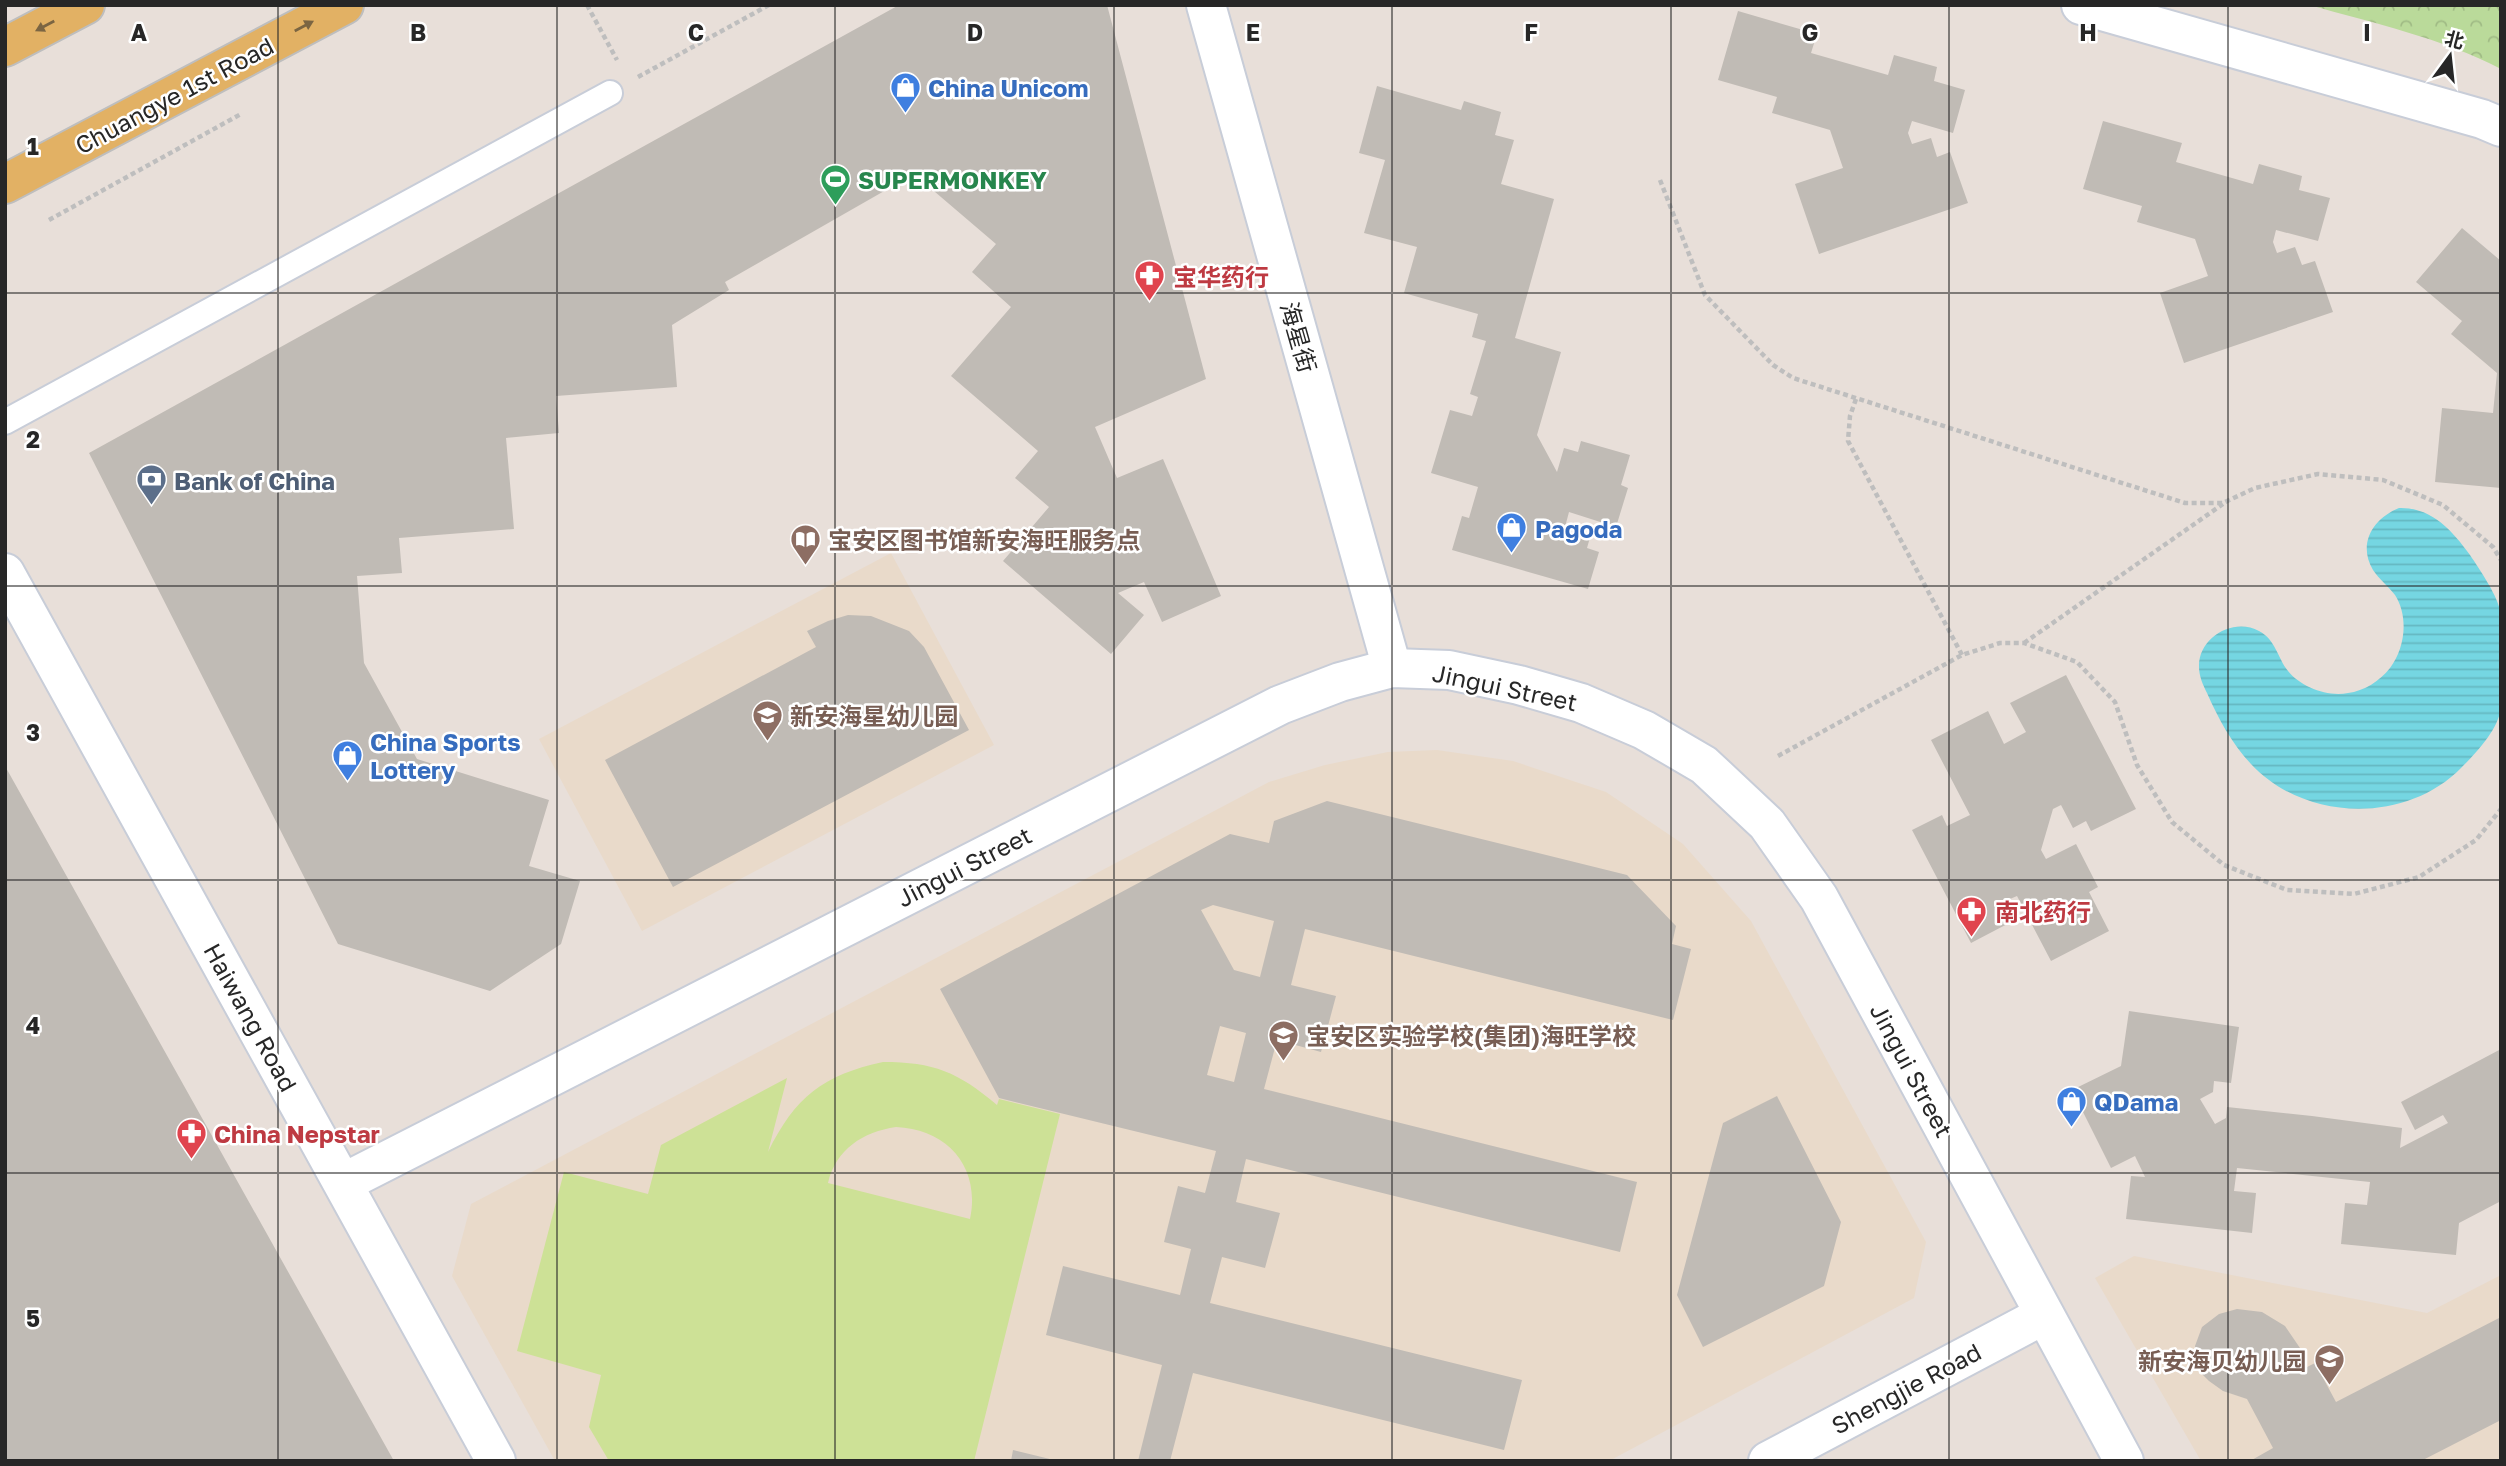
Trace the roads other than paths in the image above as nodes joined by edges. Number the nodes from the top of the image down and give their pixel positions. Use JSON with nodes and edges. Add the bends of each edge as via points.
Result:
{"nodes":[{"id":1,"x":85,"y":5,"type":"edge"},
{"id":2,"x":344,"y":5,"type":"edge"},
{"id":3,"x":1206,"y":5,"type":"edge"},
{"id":4,"x":2081,"y":5,"type":"edge"},
{"id":5,"x":5,"y":47,"type":"edge"},
{"id":6,"x":620,"y":88,"type":"road end"},
{"id":7,"x":2501,"y":127,"type":"edge"},
{"id":8,"x":5,"y":184,"type":"edge"},
{"id":9,"x":5,"y":422,"type":"edge"},
{"id":10,"x":5,"y":573,"type":"edge"},
{"id":11,"x":1392,"y":668,"type":"junction"},
{"id":12,"x":343,"y":1183,"type":"junction"},
{"id":13,"x":2044,"y":1315,"type":"junction"},
{"id":14,"x":496,"y":1461,"type":"edge"},
{"id":15,"x":1769,"y":1461,"type":"edge"},
{"id":16,"x":2124,"y":1461,"type":"edge"}],
"edges":[{"from":1,"to":5,"type":"main road","one_way":true},
{"from":8,"to":2,"type":"main road","name":"Chuangye 1st Road","one_way":true},
{"from":3,"to":11,"type":"street","name":"海星街"},
{"from":4,"to":7,"type":"street"},
{"from":6,"to":9,"type":"lane"},
{"from":10,"to":12,"type":"street","name":"Haiwang Road"},
{"from":11,"to":12,"type":"street","name":"Jingui Street","via":[[1280,705]]},
{"from":11,"to":13,"type":"street","name":"Jingui Street","via":[[1449,670],[1581,703],[1644,730],[1704,765],[1767,824],[1819,898]]},
{"from":12,"to":14,"type":"street","name":"Haiwang Road"},
{"from":13,"to":15,"type":"street","name":"Shengjie Road"},
{"from":13,"to":16,"type":"street","name":"Jingui Street"}]}
